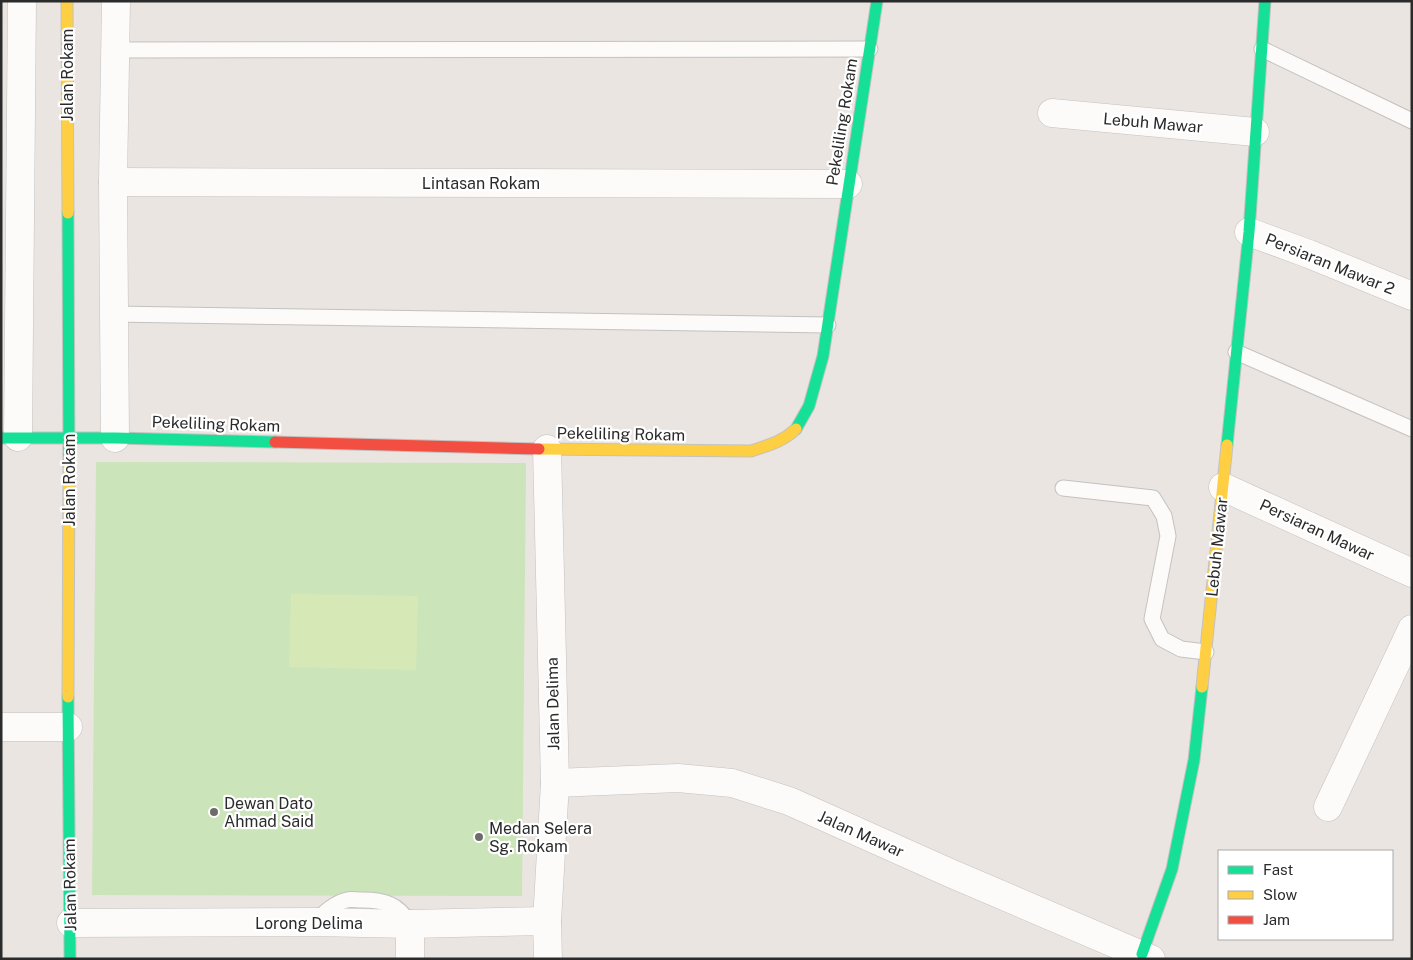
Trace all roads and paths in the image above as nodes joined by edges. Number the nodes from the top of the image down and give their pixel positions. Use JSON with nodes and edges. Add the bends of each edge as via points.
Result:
{"nodes":[{"id":1,"x":22,"y":1,"type":"edge"},
{"id":2,"x":67,"y":1,"type":"edge"},
{"id":3,"x":116,"y":1,"type":"edge"},
{"id":4,"x":877,"y":1,"type":"edge"},
{"id":5,"x":1264,"y":1,"type":"edge"},
{"id":6,"x":870,"y":49,"type":"junction"},
{"id":7,"x":1262,"y":49,"type":"junction"},
{"id":8,"x":116,"y":50,"type":"junction"},
{"id":9,"x":1052,"y":113,"type":"dead end"},
{"id":10,"x":1412,"y":121,"type":"edge"},
{"id":11,"x":1254,"y":132,"type":"junction"},
{"id":12,"x":11,"y":181,"type":"edge"},
{"id":13,"x":113,"y":182,"type":"junction"},
{"id":14,"x":848,"y":184,"type":"junction"},
{"id":15,"x":1249,"y":232,"type":"junction"},
{"id":16,"x":1412,"y":296,"type":"edge"},
{"id":17,"x":10,"y":314,"type":"edge"},
{"id":18,"x":113,"y":314,"type":"junction"},
{"id":19,"x":828,"y":325,"type":"junction"},
{"id":20,"x":1236,"y":352,"type":"junction"},
{"id":21,"x":1412,"y":428,"type":"edge"},
{"id":22,"x":69,"y":437,"type":"junction"},
{"id":23,"x":10,"y":438,"type":"edge"},
{"id":24,"x":115,"y":438,"type":"junction"},
{"id":25,"x":547,"y":449,"type":"junction"},
{"id":26,"x":1223,"y":487,"type":"junction"},
{"id":27,"x":1063,"y":488,"type":"dead end"},
{"id":28,"x":1412,"y":573,"type":"edge"},
{"id":29,"x":1412,"y":629,"type":"edge"},
{"id":30,"x":1206,"y":652,"type":"junction"},
{"id":31,"x":1,"y":727,"type":"edge"},
{"id":32,"x":68,"y":727,"type":"junction"},
{"id":33,"x":554,"y":783,"type":"junction"},
{"id":34,"x":1328,"y":807,"type":"dead end"},
{"id":35,"x":547,"y":921,"type":"junction"},
{"id":36,"x":70,"y":923,"type":"junction"},
{"id":37,"x":410,"y":924,"type":"junction"},
{"id":38,"x":1147,"y":957,"type":"edge"},
{"id":39,"x":70,"y":959,"type":"edge"},
{"id":40,"x":410,"y":959,"type":"edge"},
{"id":41,"x":548,"y":959,"type":"edge"}],
"edges":[{"from":1,"to":12,"type":"street"},
{"from":2,"to":22,"type":"street","name":"Jalan Rokam"},
{"from":3,"to":8,"type":"street"},
{"from":4,"to":6,"type":"street","name":"Pekeliling Rokam"},
{"from":5,"to":7,"type":"street","name":"Lebuh Mawar"},
{"from":6,"to":8,"type":"lane"},
{"from":6,"to":14,"type":"street","name":"Pekeliling Rokam"},
{"from":7,"to":10,"type":"lane"},
{"from":7,"to":11,"type":"street","name":"Lebuh Mawar"},
{"from":8,"to":13,"type":"street"},
{"from":9,"to":11,"type":"street","name":"Lebuh Mawar"},
{"from":11,"to":15,"type":"street","name":"Lebuh Mawar"},
{"from":12,"to":17,"type":"street"},
{"from":13,"to":14,"type":"street","name":"Lintasan Rokam"},
{"from":13,"to":18,"type":"street"},
{"from":14,"to":19,"type":"street","name":"Pekeliling Rokam"},
{"from":15,"to":16,"type":"street","name":"Persiaran Mawar 2"},
{"from":15,"to":20,"type":"street","name":"Lebuh Mawar"},
{"from":17,"to":23,"type":"street"},
{"from":18,"to":19,"type":"lane"},
{"from":18,"to":24,"type":"street"},
{"from":19,"to":25,"type":"street","name":"Pekeliling Rokam","via":[[813,399],[801,424],[778,442],[751,451]]},
{"from":20,"to":21,"type":"lane"},
{"from":20,"to":26,"type":"street","name":"Lebuh Mawar"},
{"from":22,"to":23,"type":"street","name":"Pekeliling Rokam"},
{"from":22,"to":24,"type":"street","name":"Pekeliling Rokam"},
{"from":22,"to":32,"type":"street","name":"Jalan Rokam"},
{"from":24,"to":25,"type":"street","name":"Pekeliling Rokam"},
{"from":25,"to":33,"type":"street","name":"Jalan Delima"},
{"from":26,"to":28,"type":"street","name":"Persiaran Mawar"},
{"from":26,"to":30,"type":"street","name":"Lebuh Mawar"},
{"from":27,"to":30,"type":"lane","via":[[1153,498],[1164,516],[1168,536],[1152,619],[1162,640],[1181,648]]},
{"from":29,"to":34,"type":"street"},
{"from":30,"to":38,"type":"street","name":"Lebuh Mawar","via":[[1193,769],[1172,869]]},
{"from":31,"to":32,"type":"street"},
{"from":32,"to":36,"type":"street","name":"Jalan Rokam"},
{"from":33,"to":35,"type":"street","name":"Jalan Delima"},
{"from":33,"to":38,"type":"street","name":"Jalan Mawar","via":[[678,778],[732,783],[789,802]]},
{"from":35,"to":37,"type":"street","name":"Lorong Delima"},
{"from":35,"to":41,"type":"street","name":"Jalan Delima"},
{"from":36,"to":37,"type":"street","name":"Lorong Delima"},
{"from":36,"to":39,"type":"street","name":"Jalan Rokam"},
{"from":37,"to":40,"type":"street"}]}
